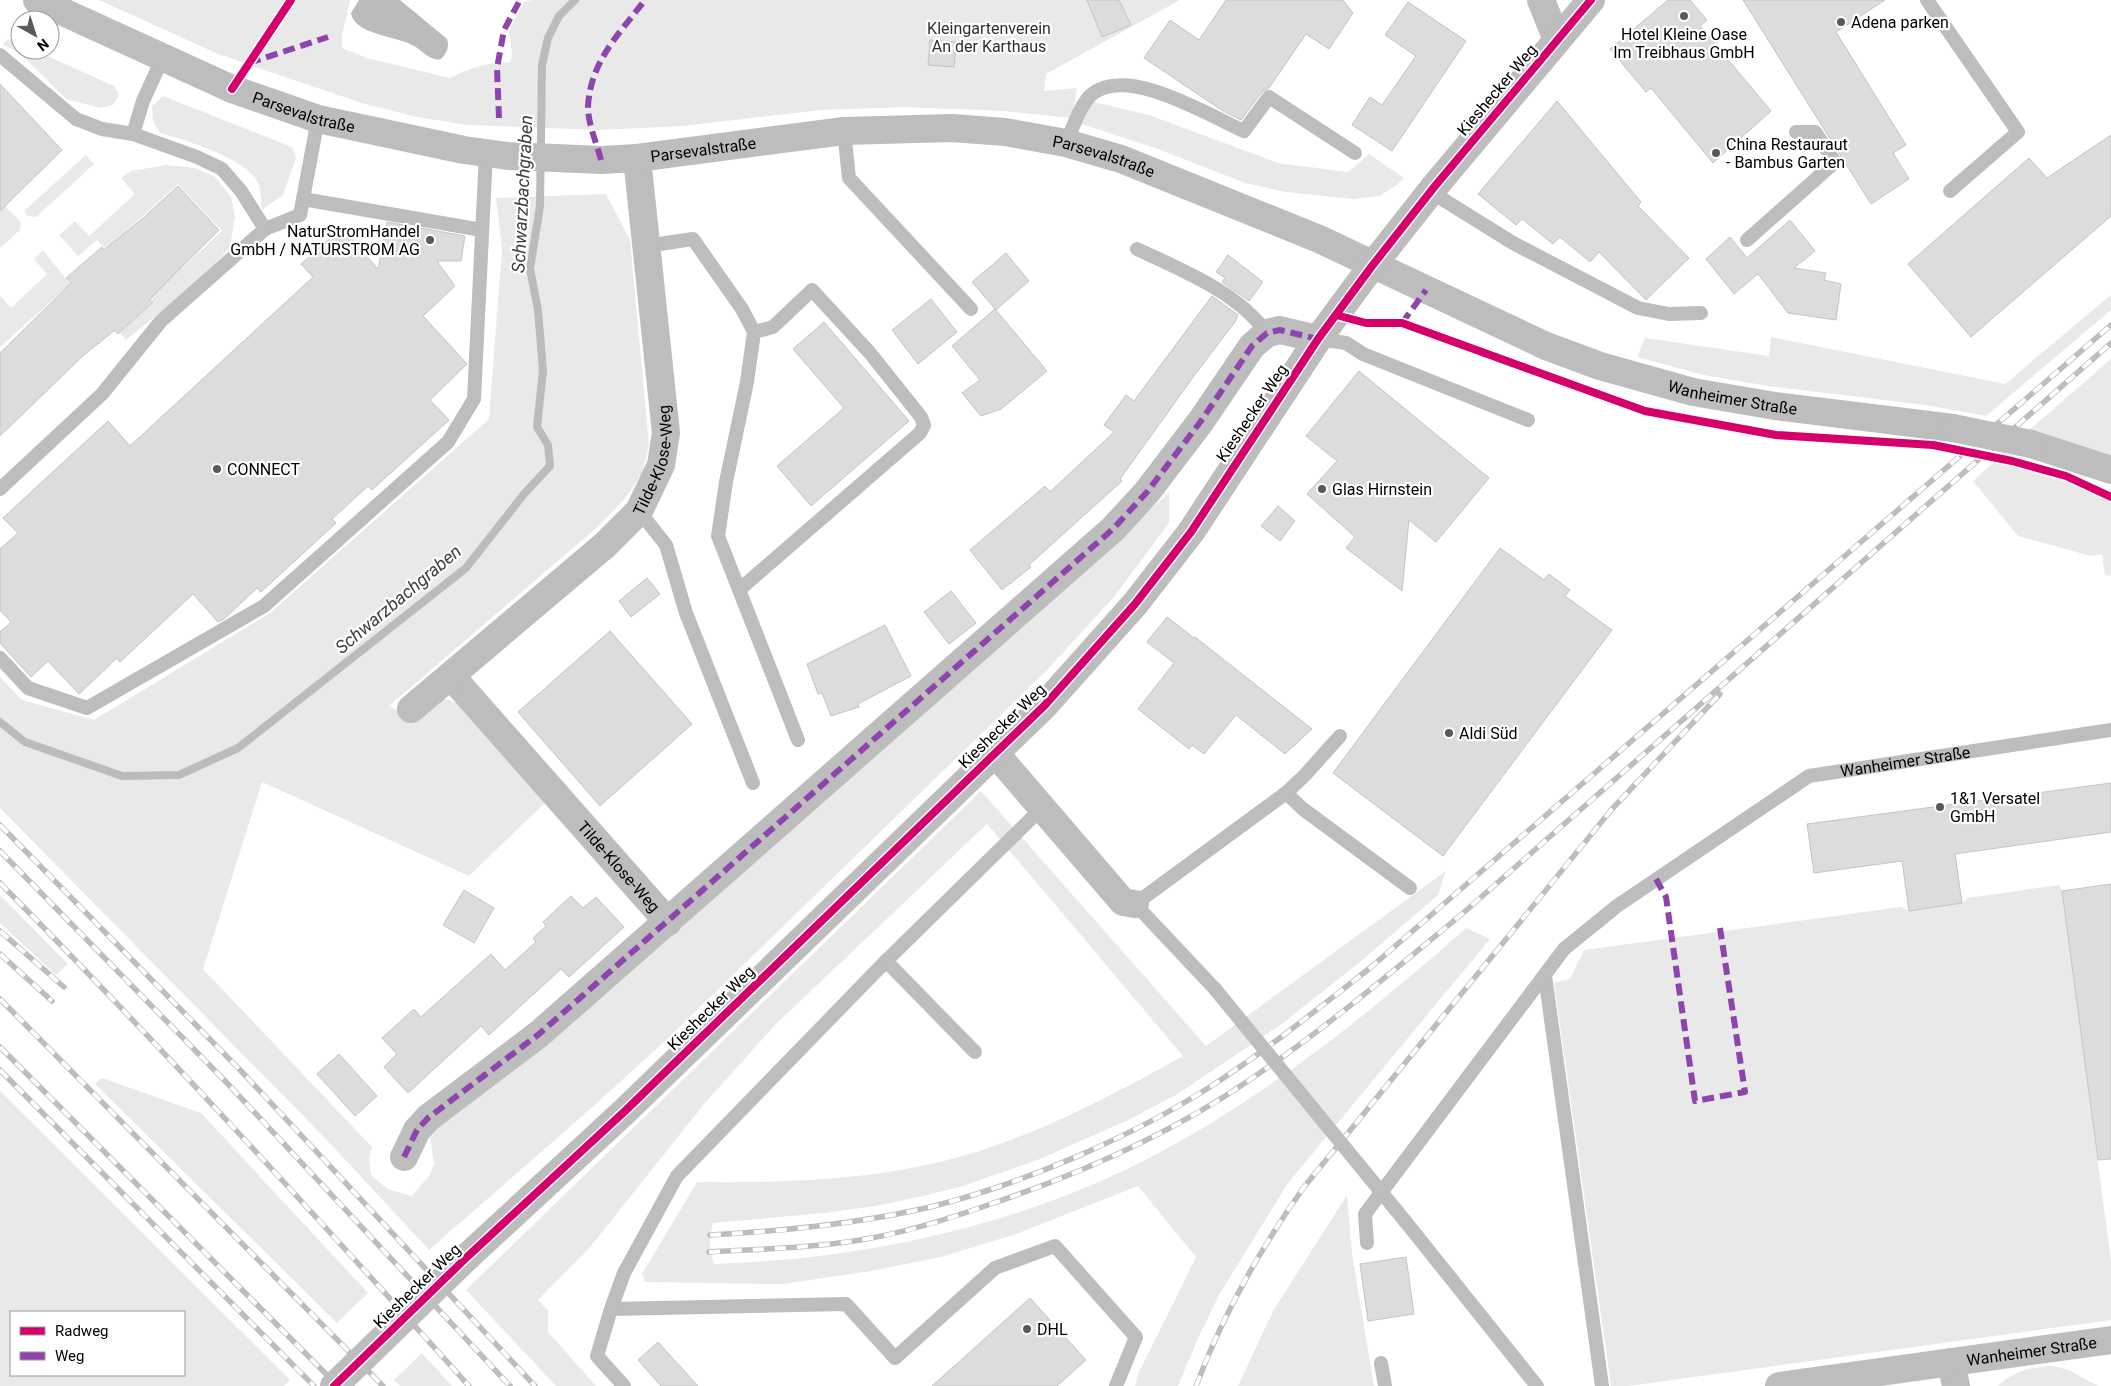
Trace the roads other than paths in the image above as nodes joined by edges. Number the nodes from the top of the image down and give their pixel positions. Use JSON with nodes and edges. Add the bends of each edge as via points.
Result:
{"nodes":[{"id":1,"x":37,"y":0,"type":"edge"},
{"id":2,"x":1541,"y":0,"type":"edge"},
{"id":3,"x":1591,"y":0,"type":"edge"},
{"id":4,"x":1927,"y":0,"type":"edge"},
{"id":5,"x":1557,"y":40,"type":"junction"},
{"id":6,"x":0,"y":55,"type":"edge"},
{"id":7,"x":163,"y":57,"type":"junction"},
{"id":8,"x":318,"y":119,"type":"junction"},
{"id":9,"x":844,"y":131,"type":"junction"},
{"id":10,"x":1796,"y":132,"type":"dead end"},
{"id":11,"x":133,"y":134,"type":"junction"},
{"id":12,"x":1066,"y":143,"type":"junction"},
{"id":13,"x":1355,"y":153,"type":"dead end"},
{"id":14,"x":497,"y":154,"type":"junction"},
{"id":15,"x":637,"y":158,"type":"junction"},
{"id":16,"x":1950,"y":191,"type":"dead end"},
{"id":17,"x":1431,"y":192,"type":"junction"},
{"id":18,"x":303,"y":199,"type":"junction"},
{"id":19,"x":265,"y":229,"type":"junction"},
{"id":20,"x":482,"y":230,"type":"junction"},
{"id":21,"x":1747,"y":240,"type":"dead end"},
{"id":22,"x":646,"y":246,"type":"junction"},
{"id":23,"x":1137,"y":249,"type":"dead end"},
{"id":24,"x":1372,"y":266,"type":"junction"},
{"id":25,"x":972,"y":310,"type":"dead end"},
{"id":26,"x":1701,"y":313,"type":"dead end"},
{"id":27,"x":754,"y":332,"type":"junction"},
{"id":28,"x":1267,"y":333,"type":"junction"},
{"id":29,"x":1318,"y":339,"type":"junction"},
{"id":30,"x":1528,"y":420,"type":"dead end"},
{"id":31,"x":2111,"y":470,"type":"edge"},
{"id":32,"x":0,"y":489,"type":"edge"},
{"id":33,"x":639,"y":511,"type":"junction"},
{"id":34,"x":739,"y":590,"type":"junction"},
{"id":35,"x":0,"y":658,"type":"edge"},
{"id":36,"x":450,"y":676,"type":"junction"},
{"id":37,"x":412,"y":709,"type":"dead end"},
{"id":38,"x":2111,"y":730,"type":"edge"},
{"id":39,"x":1340,"y":736,"type":"dead end"},
{"id":40,"x":798,"y":740,"type":"dead end"},
{"id":41,"x":995,"y":753,"type":"junction"},
{"id":42,"x":753,"y":783,"type":"dead end"},
{"id":43,"x":1286,"y":792,"type":"junction"},
{"id":44,"x":1043,"y":807,"type":"junction"},
{"id":45,"x":1410,"y":888,"type":"dead end"},
{"id":46,"x":1135,"y":904,"type":"junction"},
{"id":47,"x":668,"y":922,"type":"junction"},
{"id":48,"x":886,"y":961,"type":"junction"},
{"id":49,"x":1544,"y":976,"type":"junction"},
{"id":50,"x":975,"y":1052,"type":"dead end"},
{"id":51,"x":404,"y":1157,"type":"dead end"},
{"id":52,"x":1367,"y":1243,"type":"dead end"},
{"id":53,"x":612,"y":1309,"type":"junction"},
{"id":54,"x":2110,"y":1347,"type":"edge"},
{"id":55,"x":1381,"y":1363,"type":"dead end"},
{"id":56,"x":1954,"y":1374,"type":"edge"},
{"id":57,"x":1824,"y":1383,"type":"edge"},
{"id":58,"x":334,"y":1386,"type":"edge"},
{"id":59,"x":624,"y":1386,"type":"edge"},
{"id":60,"x":1116,"y":1386,"type":"edge"},
{"id":61,"x":1385,"y":1386,"type":"edge"},
{"id":62,"x":1537,"y":1386,"type":"edge"},
{"id":63,"x":1602,"y":1386,"type":"edge"},
{"id":64,"x":1779,"y":1386,"type":"edge"}],
"edges":[{"from":1,"to":7,"type":"street","name":"Parsevalstraße"},
{"from":2,"to":5,"type":"street"},
{"from":3,"to":5,"type":"street","name":"Kieshecker Weg"},
{"from":4,"to":16,"type":"lane","via":[[2018,132]]},
{"from":5,"to":17,"type":"street","name":"Kieshecker Weg"},
{"from":6,"to":11,"type":"lane","via":[[76,120],[102,129]]},
{"from":7,"to":8,"type":"street","name":"Parsevalstraße","via":[[232,89]]},
{"from":7,"to":11,"type":"lane","via":[[143,101]]},
{"from":8,"to":14,"type":"street","name":"Parsevalstraße"},
{"from":8,"to":18,"type":"lane"},
{"from":9,"to":12,"type":"street","name":"Parsevalstraße","via":[[952,128],[1005,132]]},
{"from":9,"to":15,"type":"street","name":"Parsevalstraße"},
{"from":9,"to":25,"type":"lane","via":[[849,178]]},
{"from":10,"to":21,"type":"lane","via":[[1815,132],[1836,162]]},
{"from":11,"to":19,"type":"lane","via":[[198,157],[222,170],[241,191]]},
{"from":12,"to":13,"type":"lane","via":[[1082,107],[1091,96],[1105,86],[1122,84],[1162,93],[1244,132],[1270,98]]},
{"from":12,"to":24,"type":"street","name":"Parsevalstraße","via":[[1121,159],[1319,239]]},
{"from":14,"to":15,"type":"street","name":"Parsevalstraße","via":[[574,160]]},
{"from":14,"to":20,"type":"lane"},
{"from":15,"to":22,"type":"street","name":"Tilde-Klose-Weg"},
{"from":17,"to":24,"type":"street","name":"Kieshecker Weg"},
{"from":17,"to":26,"type":"lane","via":[[1513,243],[1638,308],[1668,314]]},
{"from":18,"to":19,"type":"lane","via":[[300,216]]},
{"from":18,"to":20,"type":"lane"},
{"from":19,"to":32,"type":"lane","via":[[161,321],[102,394]]},
{"from":20,"to":35,"type":"lane","via":[[474,399],[448,442],[264,606],[87,708],[28,688]]},
{"from":22,"to":27,"type":"lane","via":[[693,239],[742,309]]},
{"from":22,"to":33,"type":"street","name":"Tilde-Klose-Weg","via":[[666,433],[661,465]]},
{"from":23,"to":28,"type":"lane","via":[[1207,283],[1255,316]]},
{"from":24,"to":29,"type":"street","name":"Kieshecker Weg"},
{"from":24,"to":31,"type":"street","name":"Wanheimer Straße","bridge":true,"via":[[1546,346],[1600,366],[1692,392],[1953,428],[2031,444]]},
{"from":27,"to":34,"type":"lane","via":[[718,536]]},
{"from":27,"to":34,"type":"lane","via":[[773,327],[812,290],[870,353],[924,425],[920,432]]},
{"from":28,"to":29,"type":"street","via":[[1280,330]]},
{"from":28,"to":47,"type":"street","via":[[1252,346],[1147,492],[1114,529]]},
{"from":29,"to":30,"type":"lane","via":[[1346,343],[1363,354]]},
{"from":29,"to":41,"type":"street","name":"Kieshecker Weg","via":[[1191,532],[1156,577],[1087,659]]},
{"from":33,"to":36,"type":"street","name":"Tilde-Klose-Weg","via":[[605,545]]},
{"from":33,"to":42,"type":"lane","via":[[666,545],[686,613]]},
{"from":34,"to":40,"type":"lane"},
{"from":36,"to":37,"type":"street","name":"Tilde-Klose-Weg"},
{"from":36,"to":47,"type":"street","name":"Tilde-Klose-Weg"},
{"from":38,"to":49,"type":"lane","name":"Wanheimer Straße","via":[[1809,776],[1617,906],[1564,949]]},
{"from":39,"to":43,"type":"lane","via":[[1305,776]]},
{"from":41,"to":44,"type":"street","name":"Kieshecker Weg"},
{"from":41,"to":58,"type":"street","name":"Kieshecker Weg","bridge":true,"via":[[625,1111]]},
{"from":43,"to":45,"type":"lane","via":[[1303,809]]},
{"from":43,"to":46,"type":"lane"},
{"from":44,"to":46,"type":"street","name":"Kieshecker Weg","via":[[1123,902]]},
{"from":44,"to":48,"type":"lane"},
{"from":46,"to":62,"type":"lane","name":"Kieshecker Weg","bridge":true,"via":[[1215,989]]},
{"from":47,"to":51,"type":"street","via":[[539,1034],[428,1118],[417,1130]]},
{"from":48,"to":50,"type":"lane"},
{"from":48,"to":53,"type":"lane","via":[[677,1176],[624,1273]]},
{"from":49,"to":52,"type":"lane","name":"Wanheimer Straße","via":[[1366,1214]]},
{"from":49,"to":63,"type":"lane"},
{"from":53,"to":59,"type":"lane","via":[[597,1356]]},
{"from":53,"to":60,"type":"lane","via":[[846,1304],[895,1358],[995,1268],[1055,1246],[1136,1337]]},
{"from":54,"to":56,"type":"street","name":"Wanheimer Straße"},
{"from":55,"to":61,"type":"lane"},
{"from":56,"to":57,"type":"street","name":"Wanheimer Straße"},
{"from":57,"to":64,"type":"street","name":"Wanheimer Straße"}]}
